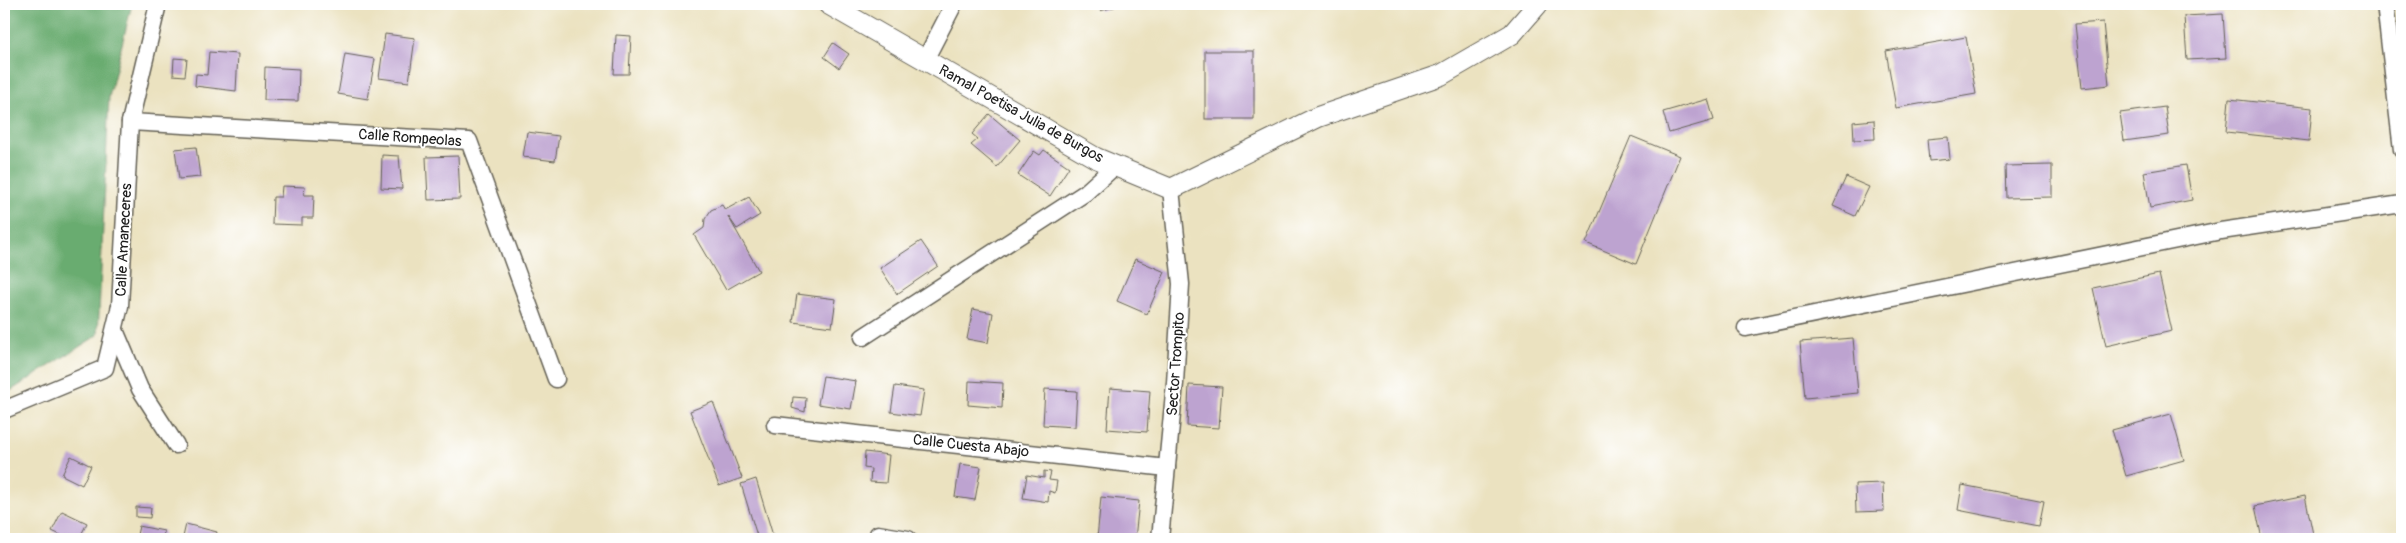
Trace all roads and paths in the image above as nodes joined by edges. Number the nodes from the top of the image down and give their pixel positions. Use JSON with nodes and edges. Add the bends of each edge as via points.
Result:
{"nodes":[{"id":1,"x":158,"y":4,"type":"edge"},
{"id":2,"x":828,"y":4,"type":"edge"},
{"id":3,"x":954,"y":4,"type":"edge"},
{"id":4,"x":1538,"y":4,"type":"edge"},
{"id":5,"x":2385,"y":4,"type":"edge"},
{"id":6,"x":926,"y":60,"type":"junction"},
{"id":7,"x":130,"y":122,"type":"junction"},
{"id":8,"x":2402,"y":150,"type":"edge"},
{"id":9,"x":1115,"y":166,"type":"junction"},
{"id":10,"x":1171,"y":189,"type":"junction"},
{"id":11,"x":2402,"y":204,"type":"edge"},
{"id":12,"x":1746,"y":328,"type":"dead end"},
{"id":13,"x":114,"y":330,"type":"junction"},
{"id":14,"x":863,"y":337,"type":"dead end"},
{"id":15,"x":556,"y":379,"type":"dead end"},
{"id":16,"x":4,"y":410,"type":"edge"},
{"id":17,"x":775,"y":425,"type":"dead end"},
{"id":18,"x":176,"y":444,"type":"dead end"},
{"id":19,"x":1167,"y":468,"type":"junction"},
{"id":20,"x":878,"y":534,"type":"dead end"},
{"id":21,"x":908,"y":539,"type":"edge"},
{"id":22,"x":1160,"y":539,"type":"edge"}],
"edges":[{"from":1,"to":7,"type":"street","name":"Calle Amaneceres"},
{"from":2,"to":6,"type":"street","name":"Ramal Poetisa Julia de Burgos"},
{"from":3,"to":6,"type":"street"},
{"from":4,"to":10,"type":"street","via":[[1512,34],[1441,75],[1318,117]]},
{"from":5,"to":8,"type":"street"},
{"from":6,"to":9,"type":"street","name":"Ramal Poetisa Julia de Burgos"},
{"from":7,"to":13,"type":"street","name":"Calle Amaneceres","via":[[120,306]]},
{"from":7,"to":15,"type":"street","name":"Calle Rompeolas","via":[[468,141]]},
{"from":9,"to":10,"type":"street","name":"Ramal Poetisa Julia de Burgos"},
{"from":9,"to":14,"type":"street","via":[[1085,193]]},
{"from":10,"to":19,"type":"street","name":"Sector Trompito","via":[[1181,284]]},
{"from":11,"to":12,"type":"street","via":[[2211,232]]},
{"from":13,"to":16,"type":"street","name":"Calle Amaneceres","via":[[105,368]]},
{"from":13,"to":18,"type":"street","via":[[140,389]]},
{"from":17,"to":19,"type":"street","name":"Calle Cuesta Abajo"},
{"from":19,"to":22,"type":"street","name":"Sector Trompito"},
{"from":20,"to":21,"type":"street"}]}
